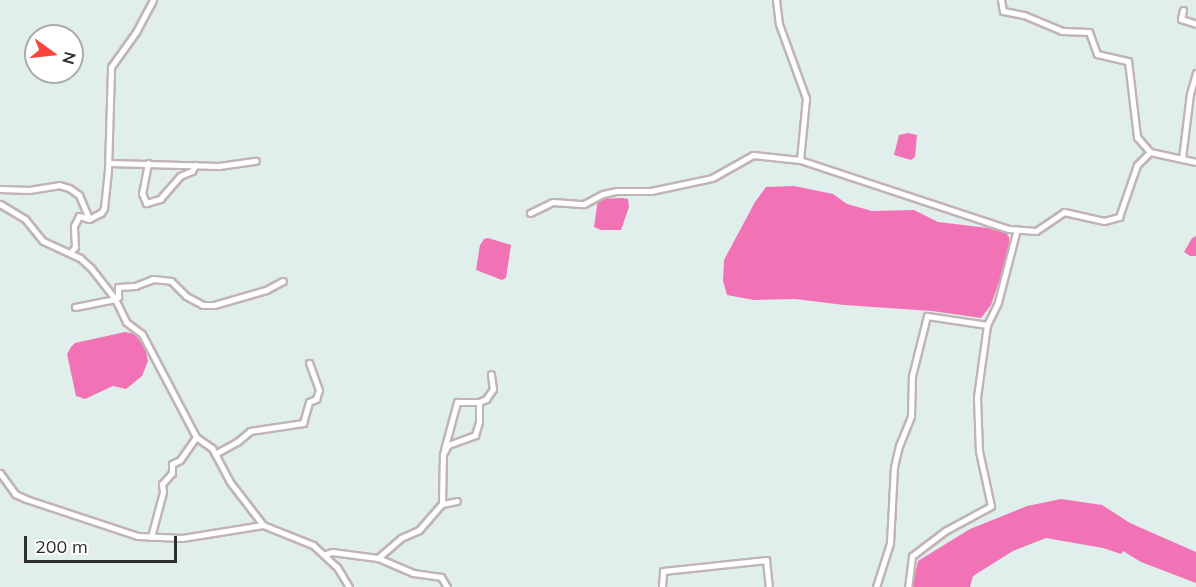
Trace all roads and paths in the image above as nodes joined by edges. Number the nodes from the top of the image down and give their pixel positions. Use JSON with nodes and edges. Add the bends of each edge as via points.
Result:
{"nodes":[{"id":1,"x":153,"y":0,"type":"edge"},
{"id":2,"x":776,"y":0,"type":"edge"},
{"id":3,"x":1002,"y":0,"type":"edge"},
{"id":4,"x":1183,"y":10,"type":"dead end"},
{"id":5,"x":1196,"y":24,"type":"edge"},
{"id":6,"x":1196,"y":73,"type":"edge"},
{"id":7,"x":1150,"y":152,"type":"junction"},
{"id":8,"x":1182,"y":158,"type":"junction"},
{"id":9,"x":800,"y":160,"type":"junction"},
{"id":10,"x":256,"y":161,"type":"dead end"},
{"id":11,"x":1196,"y":162,"type":"edge"},
{"id":12,"x":109,"y":163,"type":"junction"},
{"id":13,"x":148,"y":163,"type":"junction"},
{"id":14,"x":195,"y":165,"type":"junction"},
{"id":15,"x":0,"y":189,"type":"edge"},
{"id":16,"x":1,"y":207,"type":"edge"},
{"id":17,"x":530,"y":213,"type":"dead end"},
{"id":18,"x":89,"y":219,"type":"junction"},
{"id":19,"x":1017,"y":230,"type":"junction"},
{"id":20,"x":70,"y":252,"type":"junction"},
{"id":21,"x":283,"y":281,"type":"dead end"},
{"id":22,"x":115,"y":299,"type":"junction"},
{"id":23,"x":75,"y":307,"type":"dead end"},
{"id":24,"x":987,"y":325,"type":"junction"},
{"id":25,"x":309,"y":363,"type":"dead end"},
{"id":26,"x":491,"y":374,"type":"dead end"},
{"id":27,"x":479,"y":402,"type":"junction"},
{"id":28,"x":196,"y":437,"type":"junction"},
{"id":29,"x":215,"y":454,"type":"junction"},
{"id":30,"x":443,"y":454,"type":"junction"},
{"id":31,"x":0,"y":473,"type":"edge"},
{"id":32,"x":457,"y":501,"type":"dead end"},
{"id":33,"x":442,"y":504,"type":"junction"},
{"id":34,"x":263,"y":525,"type":"junction"},
{"id":35,"x":151,"y":537,"type":"junction"},
{"id":36,"x":326,"y":554,"type":"junction"},
{"id":37,"x":378,"y":558,"type":"junction"},
{"id":38,"x":349,"y":587,"type":"edge"},
{"id":39,"x":447,"y":587,"type":"edge"},
{"id":40,"x":662,"y":587,"type":"edge"},
{"id":41,"x":769,"y":587,"type":"edge"},
{"id":42,"x":876,"y":587,"type":"edge"},
{"id":43,"x":908,"y":587,"type":"edge"}],
"edges":[{"from":1,"to":12,"type":"street","via":[[111,68]]},
{"from":2,"to":9,"type":"street","via":[[779,24],[806,98]]},
{"from":3,"to":7,"type":"street","via":[[1003,10],[1062,31],[1089,32],[1097,54],[1128,60],[1137,137]]},
{"from":4,"to":5,"type":"street","via":[[1181,20]]},
{"from":6,"to":8,"type":"street"},
{"from":7,"to":8,"type":"street"},
{"from":7,"to":19,"type":"street","via":[[1137,165],[1119,217],[1104,221],[1064,212],[1036,231]]},
{"from":8,"to":11,"type":"street"},
{"from":9,"to":17,"type":"street","via":[[753,155],[712,178],[651,191],[616,191],[584,204],[553,202]]},
{"from":9,"to":19,"type":"street"},
{"from":10,"to":14,"type":"street"},
{"from":12,"to":13,"type":"street"},
{"from":12,"to":18,"type":"street","via":[[104,208]]},
{"from":13,"to":14,"type":"street"},
{"from":13,"to":14,"type":"street","via":[[142,192],[146,203],[160,199]]},
{"from":15,"to":18,"type":"street","via":[[59,185],[69,188],[79,195]]},
{"from":16,"to":20,"type":"street","via":[[25,219],[43,241]]},
{"from":18,"to":20,"type":"street","via":[[81,215],[76,220],[75,247]]},
{"from":19,"to":24,"type":"street","via":[[998,302]]},
{"from":20,"to":22,"type":"street","via":[[91,268]]},
{"from":21,"to":22,"type":"street","via":[[267,290],[203,305],[171,281],[153,279],[118,287]]},
{"from":22,"to":23,"type":"street"},
{"from":22,"to":28,"type":"street","via":[[126,322],[142,334]]},
{"from":24,"to":42,"type":"street","via":[[927,316],[912,376],[912,416],[894,467],[890,543]]},
{"from":24,"to":43,"type":"street","via":[[977,398],[979,451],[991,506],[945,531],[912,556]]},
{"from":25,"to":29,"type":"street","via":[[320,390],[316,399],[309,402],[303,423],[250,431]]},
{"from":26,"to":27,"type":"street","via":[[493,389]]},
{"from":27,"to":30,"type":"street","via":[[475,435],[448,445]]},
{"from":27,"to":30,"type":"street","via":[[457,402]]},
{"from":28,"to":29,"type":"street"},
{"from":28,"to":35,"type":"street","via":[[180,460],[172,464],[172,473],[162,484]]},
{"from":29,"to":34,"type":"street","via":[[230,482]]},
{"from":30,"to":33,"type":"street"},
{"from":31,"to":35,"type":"street","via":[[15,494],[26,499],[111,528]]},
{"from":32,"to":33,"type":"street"},
{"from":33,"to":37,"type":"street","via":[[419,530],[401,538]]},
{"from":34,"to":35,"type":"street","via":[[182,538]]},
{"from":34,"to":36,"type":"street"},
{"from":36,"to":37,"type":"street"},
{"from":36,"to":38,"type":"street"},
{"from":37,"to":39,"type":"street","via":[[413,573],[441,577]]},
{"from":40,"to":41,"type":"street","via":[[663,571],[766,560]]}]}
